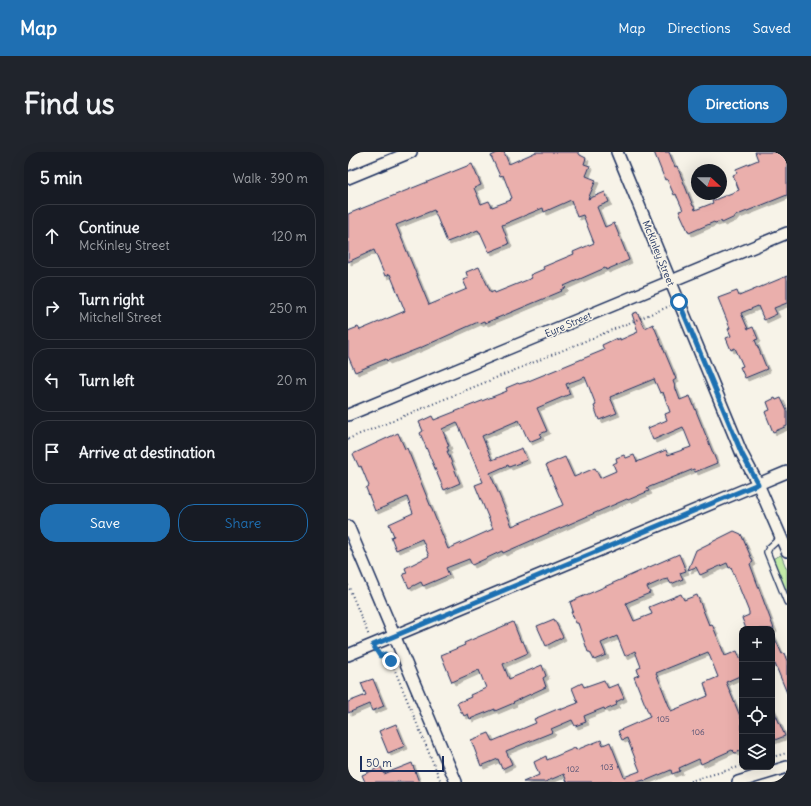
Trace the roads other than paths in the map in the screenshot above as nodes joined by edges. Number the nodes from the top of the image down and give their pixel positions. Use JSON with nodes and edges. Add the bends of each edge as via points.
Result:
{"nodes":[{"id":1,"x":411,"y":152,"type":"edge"},
{"id":2,"x":617,"y":152,"type":"edge"},
{"id":3,"x":348,"y":178,"type":"edge"},
{"id":4,"x":787,"y":233,"type":"edge"},
{"id":5,"x":670,"y":281,"type":"junction"},
{"id":6,"x":348,"y":415,"type":"edge"},
{"id":7,"x":787,"y":472,"type":"edge"},
{"id":8,"x":758,"y":484,"type":"junction"},
{"id":9,"x":348,"y":526,"type":"edge"},
{"id":10,"x":781,"y":537,"type":"junction"},
{"id":11,"x":787,"y":551,"type":"edge"},
{"id":12,"x":787,"y":602,"type":"edge"},
{"id":13,"x":394,"y":636,"type":"junction"},
{"id":14,"x":348,"y":655,"type":"edge"},
{"id":15,"x":787,"y":766,"type":"edge"},
{"id":16,"x":456,"y":782,"type":"edge"},
{"id":17,"x":738,"y":782,"type":"edge"}],
"edges":[{"from":1,"to":3,"type":"street"},
{"from":2,"to":5,"type":"street","name":"McKinley Street"},
{"from":4,"to":5,"type":"street","name":"Eyre Street"},
{"from":5,"to":6,"type":"street","name":"Eyre Street"},
{"from":5,"to":8,"type":"street","name":"McKinley Street","via":[[742,454]]},
{"from":7,"to":8,"type":"street"},
{"from":8,"to":10,"type":"street","name":"McKinley Street"},
{"from":8,"to":13,"type":"street"},
{"from":9,"to":13,"type":"street"},
{"from":10,"to":11,"type":"street","name":"McKinley Street"},
{"from":10,"to":12,"type":"lane","via":[[767,552]]},
{"from":13,"to":14,"type":"street"},
{"from":13,"to":16,"type":"street"},
{"from":15,"to":17,"type":"street"}]}
